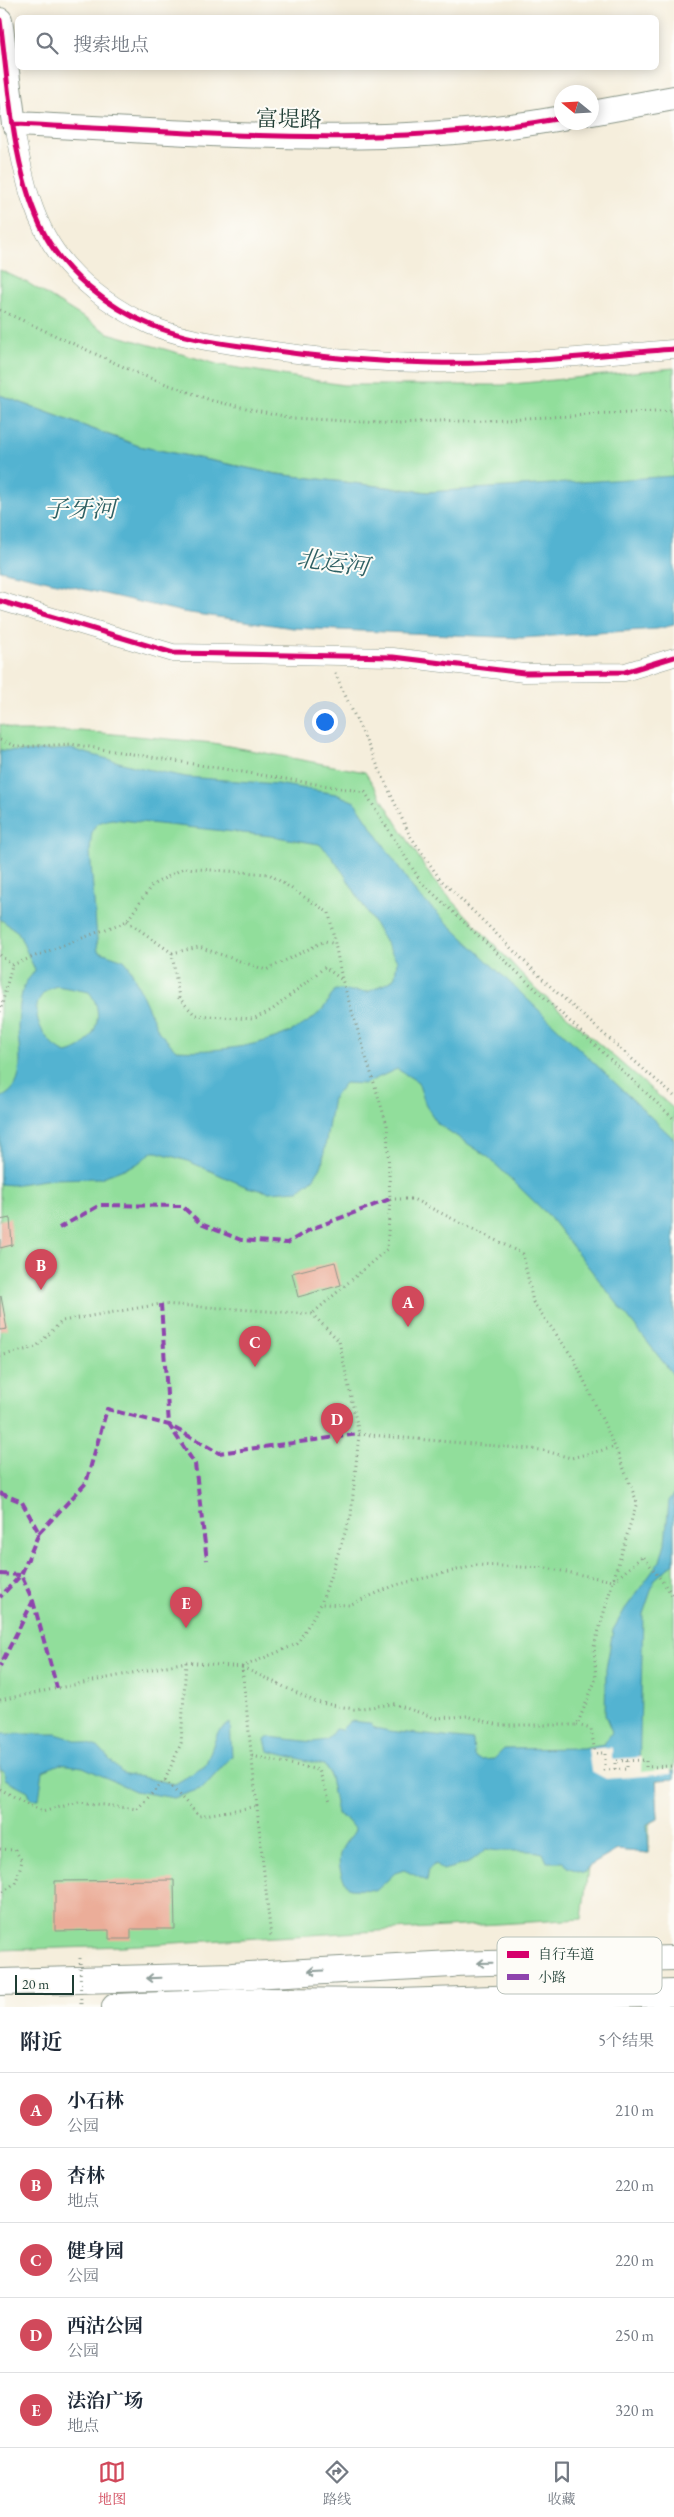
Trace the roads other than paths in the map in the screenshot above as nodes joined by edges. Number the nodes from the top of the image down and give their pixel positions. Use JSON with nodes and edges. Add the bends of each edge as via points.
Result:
{"nodes":[{"id":1,"x":0,"y":20,"type":"edge"},
{"id":2,"x":674,"y":98,"type":"edge"},
{"id":3,"x":599,"y":112,"type":"edge"},
{"id":4,"x":554,"y":119,"type":"edge"},
{"id":5,"x":14,"y":124,"type":"junction"},
{"id":6,"x":674,"y":349,"type":"edge"},
{"id":7,"x":0,"y":601,"type":"edge"},
{"id":8,"x":674,"y":657,"type":"edge"},
{"id":9,"x":497,"y":1963,"type":"edge"},
{"id":10,"x":452,"y":1964,"type":"junction"},
{"id":11,"x":0,"y":1982,"type":"edge"},
{"id":12,"x":643,"y":1994,"type":"edge"},
{"id":13,"x":261,"y":2001,"type":"junction"},
{"id":14,"x":115,"y":2007,"type":"edge"}],
"edges":[{"from":1,"to":5,"type":"street"},
{"from":2,"to":3,"type":"street"},
{"from":4,"to":5,"type":"street","name":"富堤路","via":[[433,134],[339,136]]},
{"from":5,"to":6,"type":"street","via":[[24,176],[45,234],[84,283],[114,306],[150,325],[186,337],[258,349],[390,362],[490,362]]},
{"from":7,"to":8,"type":"street","via":[[173,653],[393,657],[524,673],[625,672]]},
{"from":9,"to":10,"type":"street","one_way":true},
{"from":10,"to":11,"type":"main road","one_way":true,"via":[[232,1976]]},
{"from":10,"to":13,"type":"main road","via":[[397,1978]]},
{"from":12,"to":13,"type":"main road","via":[[399,2002]]},
{"from":13,"to":14,"type":"main road"}]}
